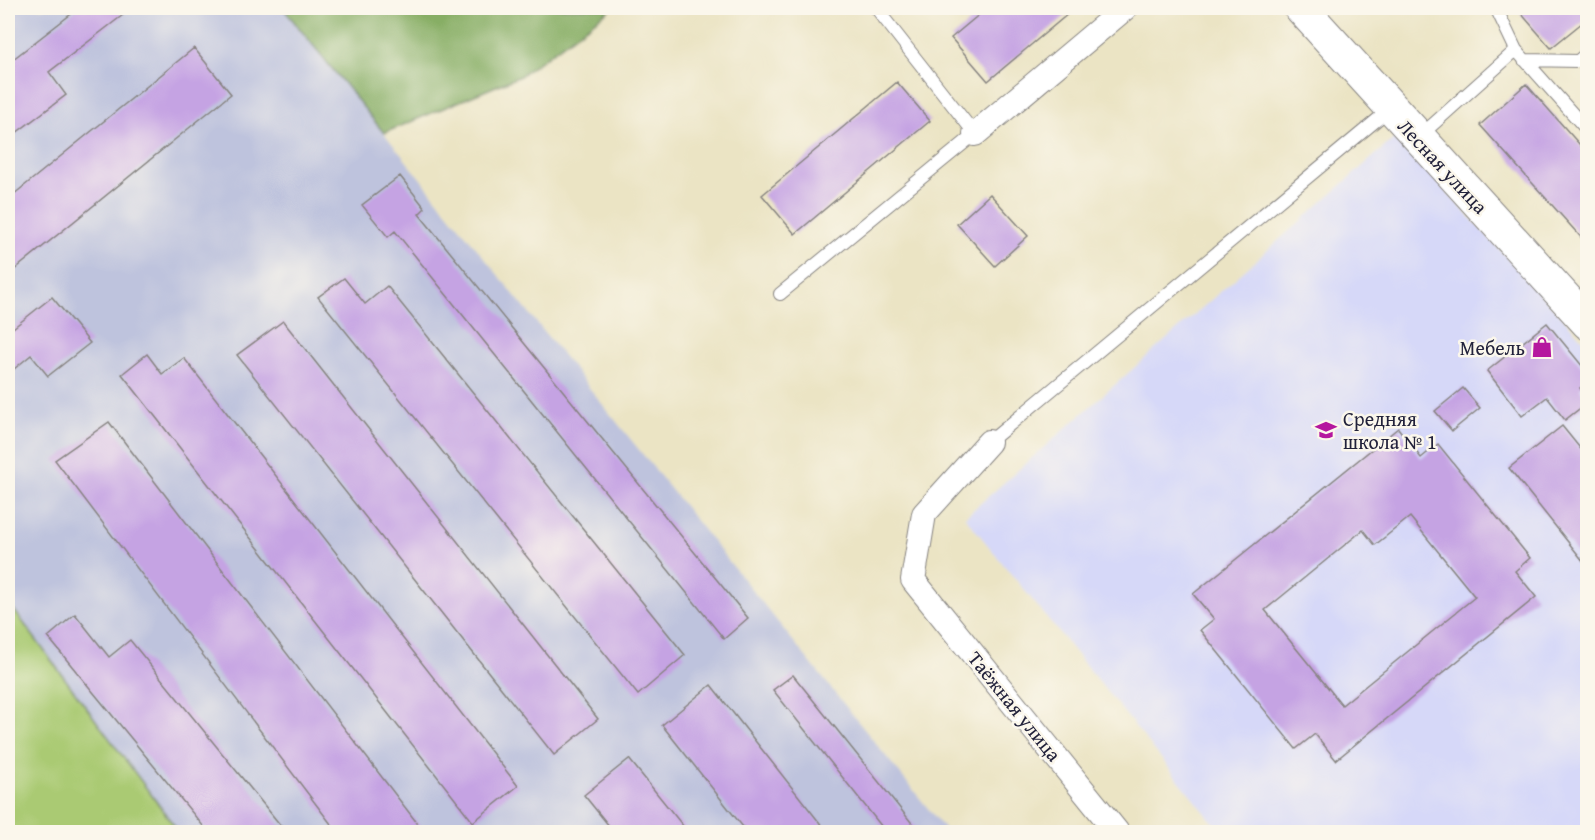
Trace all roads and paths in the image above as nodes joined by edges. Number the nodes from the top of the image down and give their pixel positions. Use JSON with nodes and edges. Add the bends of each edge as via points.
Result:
{"nodes":[{"id":1,"x":876,"y":8,"type":"edge"},
{"id":2,"x":1125,"y":8,"type":"edge"},
{"id":3,"x":1301,"y":8,"type":"edge"},
{"id":4,"x":1496,"y":8,"type":"edge"},
{"id":5,"x":1587,"y":52,"type":"edge"},
{"id":6,"x":1520,"y":55,"type":"junction"},
{"id":7,"x":1391,"y":109,"type":"junction"},
{"id":8,"x":1587,"y":131,"type":"edge"},
{"id":9,"x":975,"y":134,"type":"junction"},
{"id":10,"x":1417,"y":138,"type":"junction"},
{"id":11,"x":780,"y":294,"type":"dead end"},
{"id":12,"x":1587,"y":323,"type":"edge"},
{"id":13,"x":989,"y":442,"type":"joint"},
{"id":14,"x":1117,"y":832,"type":"edge"}],
"edges":[{"from":1,"to":9,"type":"lane"},
{"from":2,"to":9,"type":"street"},
{"from":3,"to":7,"type":"street","name":"Лесная улица"},
{"from":4,"to":6,"type":"lane"},
{"from":5,"to":6,"type":"lane","via":[[1578,61]]},
{"from":6,"to":8,"type":"lane"},
{"from":6,"to":10,"type":"lane"},
{"from":7,"to":10,"type":"street","name":"Лесная улица"},
{"from":7,"to":13,"type":"lane"},
{"from":9,"to":11,"type":"lane"},
{"from":10,"to":12,"type":"street","name":"Лесная улица"},
{"from":13,"to":14,"type":"street","name":"Таёжная улица","via":[[924,514],[913,580]]}]}
